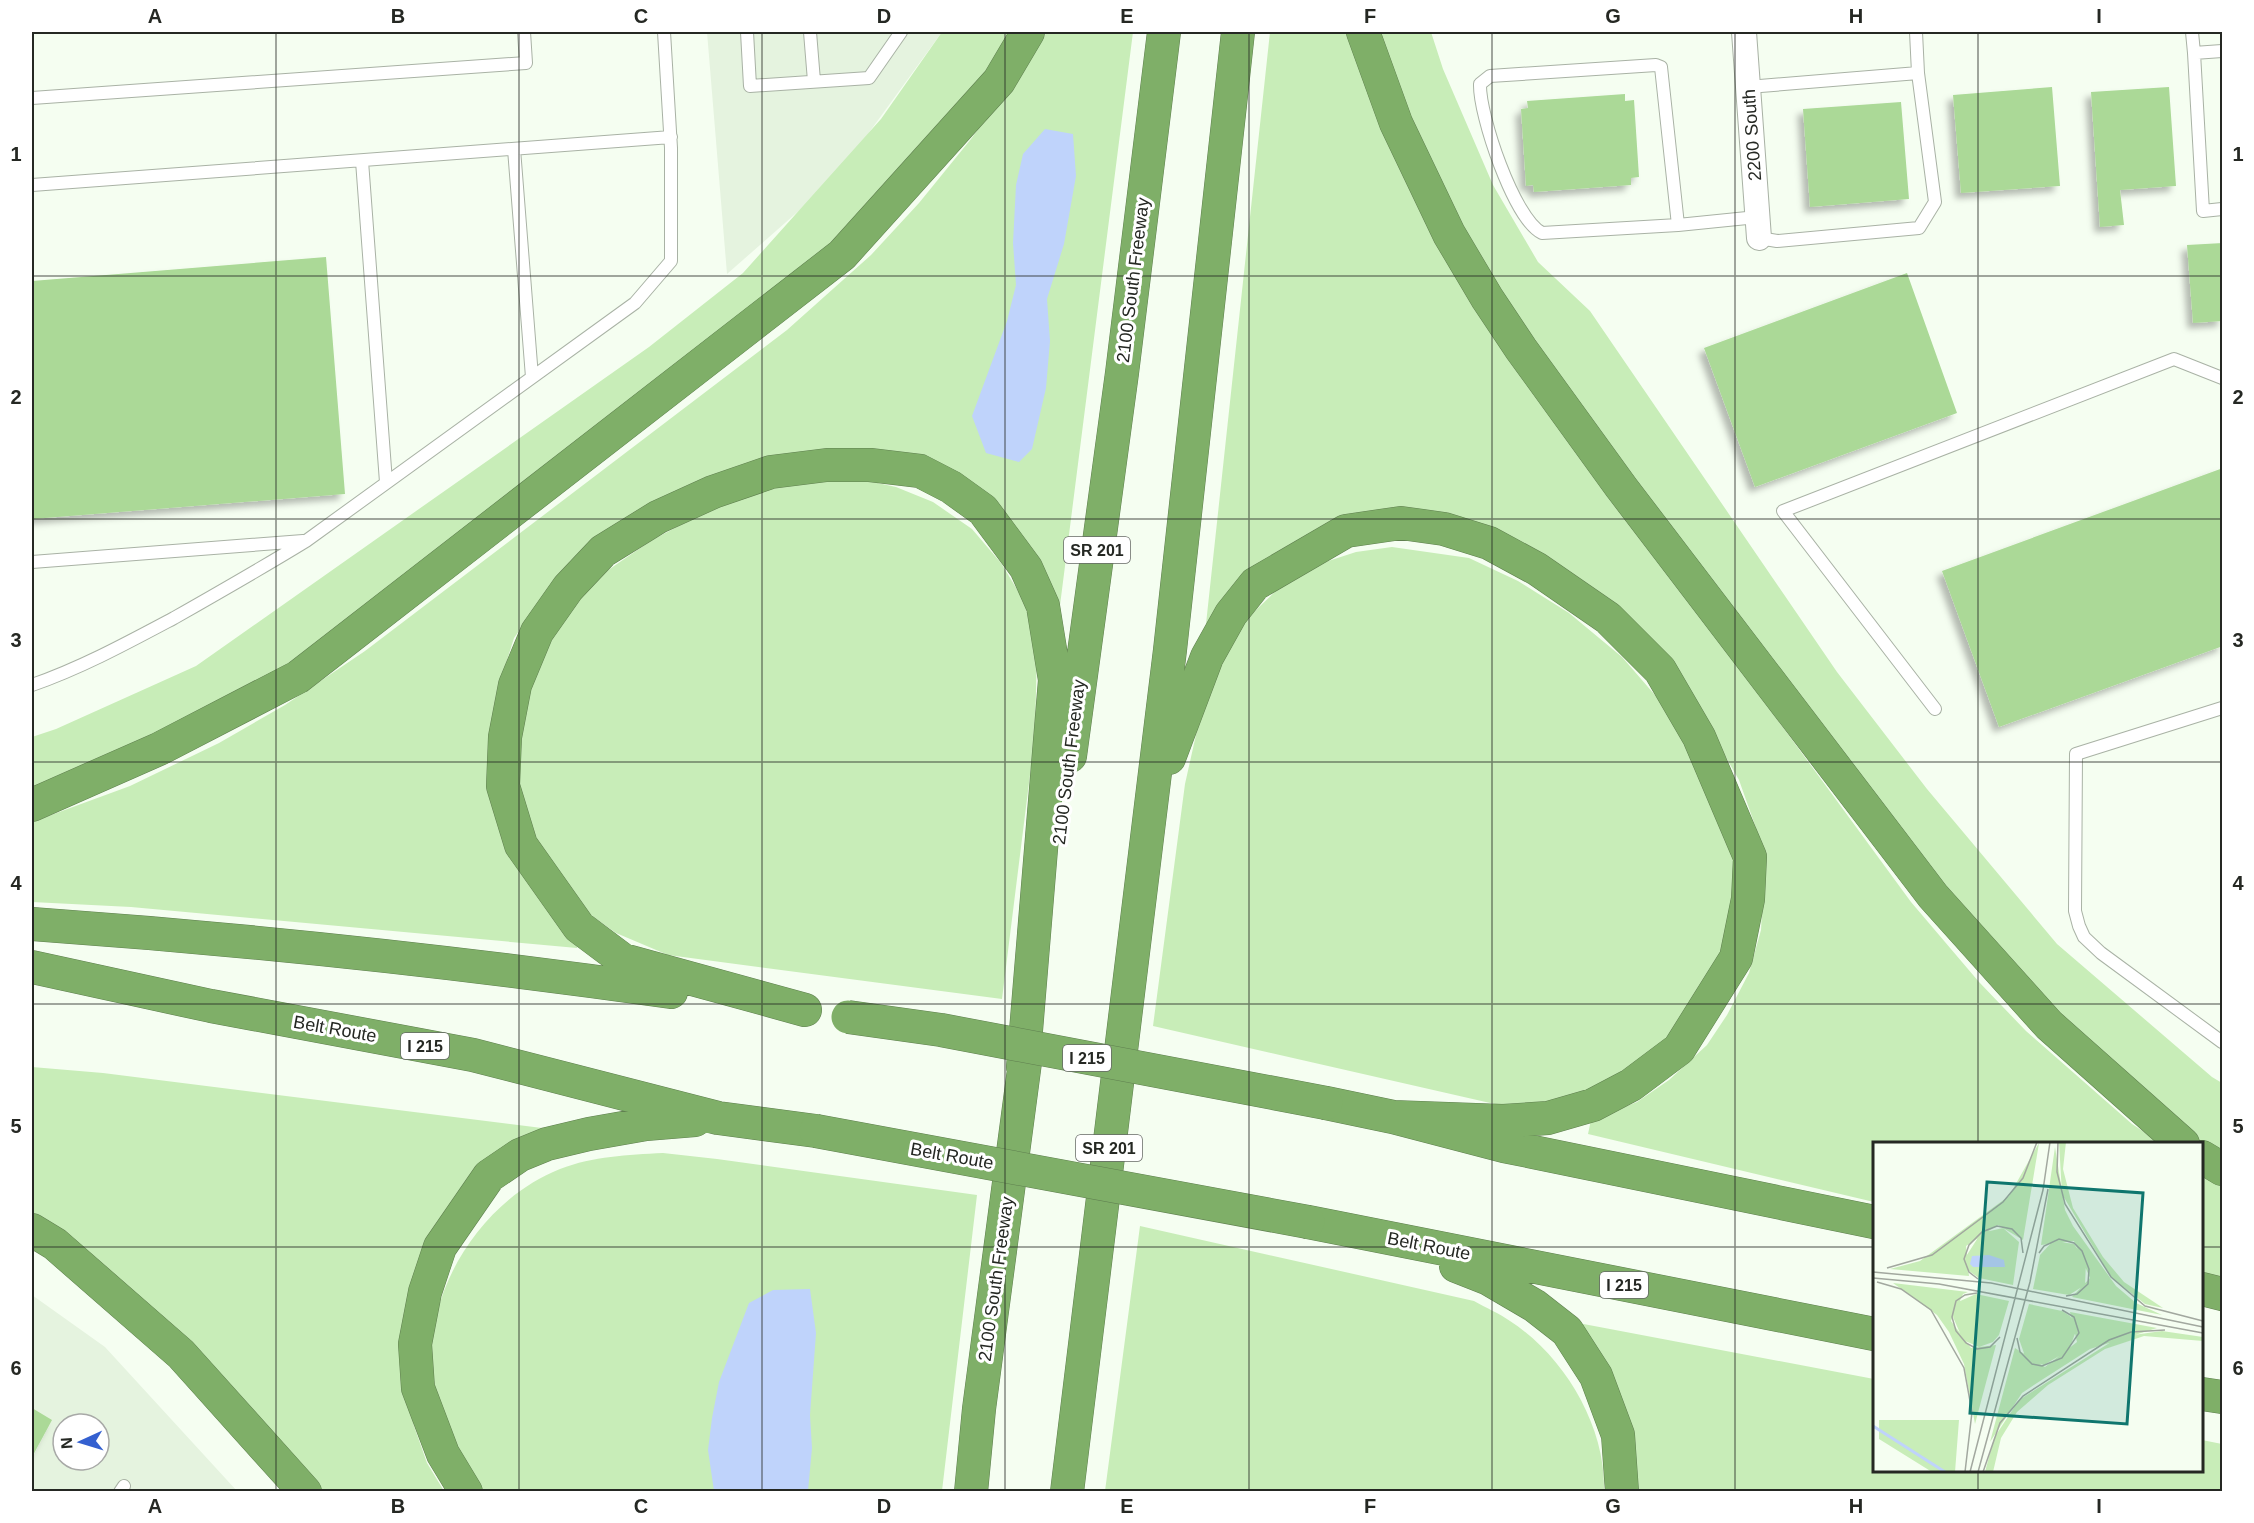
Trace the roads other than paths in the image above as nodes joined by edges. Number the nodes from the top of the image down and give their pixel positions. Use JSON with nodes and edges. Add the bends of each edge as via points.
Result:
{"nodes":[{"id":1,"x":524,"y":32,"type":"edge"},
{"id":2,"x":664,"y":32,"type":"edge"},
{"id":3,"x":747,"y":32,"type":"edge"},
{"id":4,"x":810,"y":32,"type":"edge"},
{"id":5,"x":901,"y":32,"type":"edge"},
{"id":6,"x":1028,"y":32,"type":"edge"},
{"id":7,"x":1164,"y":32,"type":"edge"},
{"id":8,"x":1238,"y":32,"type":"edge"},
{"id":9,"x":1363,"y":32,"type":"edge"},
{"id":10,"x":1744,"y":32,"type":"edge"},
{"id":11,"x":1916,"y":32,"type":"edge"},
{"id":12,"x":2192,"y":32,"type":"edge"},
{"id":13,"x":2223,"y":51,"type":"edge"},
{"id":14,"x":2194,"y":53,"type":"junction"},
{"id":15,"x":1918,"y":73,"type":"junction"},
{"id":16,"x":814,"y":81,"type":"junction"},
{"id":17,"x":1748,"y":87,"type":"junction"},
{"id":18,"x":32,"y":98,"type":"edge"},
{"id":19,"x":671,"y":137,"type":"junction"},
{"id":20,"x":514,"y":149,"type":"junction"},
{"id":21,"x":362,"y":160,"type":"junction"},
{"id":22,"x":32,"y":185,"type":"edge"},
{"id":23,"x":2223,"y":209,"type":"edge"},
{"id":24,"x":1678,"y":225,"type":"junction"},
{"id":25,"x":1758,"y":227,"type":"junction"},
{"id":26,"x":532,"y":377,"type":"junction"},
{"id":27,"x":2223,"y":378,"type":"edge"},
{"id":28,"x":386,"y":482,"type":"junction"},
{"id":29,"x":306,"y":541,"type":"junction"},
{"id":30,"x":32,"y":562,"type":"edge"},
{"id":31,"x":32,"y":685,"type":"edge"},
{"id":32,"x":2223,"y":708,"type":"edge"},
{"id":33,"x":1935,"y":709,"type":"dead end"},
{"id":34,"x":32,"y":805,"type":"edge"},
{"id":35,"x":1149,"y":811,"type":"junction"},
{"id":36,"x":32,"y":924,"type":"edge"},
{"id":37,"x":32,"y":967,"type":"edge"},
{"id":38,"x":805,"y":1011,"type":"junction"},
{"id":39,"x":2223,"y":1042,"type":"edge"},
{"id":40,"x":1023,"y":1067,"type":"junction"},
{"id":41,"x":1393,"y":1116,"type":"junction"},
{"id":42,"x":718,"y":1118,"type":"junction"},
{"id":43,"x":2182,"y":1142,"type":"edge"},
{"id":44,"x":2203,"y":1158,"type":"edge"},
{"id":45,"x":2223,"y":1169,"type":"edge"},
{"id":46,"x":1873,"y":1222,"type":"edge"},
{"id":47,"x":32,"y":1230,"type":"edge"},
{"id":48,"x":1373,"y":1235,"type":"junction"},
{"id":49,"x":2203,"y":1289,"type":"edge"},
{"id":50,"x":2223,"y":1294,"type":"edge"},
{"id":51,"x":1873,"y":1334,"type":"edge"},
{"id":52,"x":2203,"y":1394,"type":"edge"},
{"id":53,"x":2223,"y":1397,"type":"edge"},
{"id":54,"x":979,"y":1409,"type":"junction"},
{"id":55,"x":1069,"y":1489,"type":"edge"},
{"id":56,"x":305,"y":1491,"type":"edge"},
{"id":57,"x":466,"y":1491,"type":"edge"},
{"id":58,"x":960,"y":1491,"type":"edge"},
{"id":59,"x":970,"y":1491,"type":"edge"},
{"id":60,"x":1622,"y":1491,"type":"edge"}],
"edges":[{"from":1,"to":18,"type":"lane","via":[[526,63]]},
{"from":2,"to":19,"type":"lane"},
{"from":3,"to":16,"type":"lane","via":[[750,86]]},
{"from":4,"to":16,"type":"lane"},
{"from":5,"to":16,"type":"lane","via":[[869,78]]},
{"from":6,"to":34,"type":"highway","via":[[999,81],[842,255],[298,677],[159,750]]},
{"from":7,"to":40,"type":"highway","name":"2100 South Freeway","number":"SR 201","via":[[1056,876]]},
{"from":8,"to":35,"type":"highway","number":"SR 201"},
{"from":9,"to":43,"type":"highway","via":[[1396,123],[1449,234],[1521,349],[1614,478],[1933,896],[2049,1025]]},
{"from":10,"to":17,"type":"street","name":"2200 South"},
{"from":11,"to":15,"type":"lane"},
{"from":12,"to":14,"type":"lane"},
{"from":13,"to":14,"type":"lane"},
{"from":14,"to":23,"type":"lane","via":[[2203,211]]},
{"from":15,"to":17,"type":"lane"},
{"from":15,"to":25,"type":"lane","via":[[1935,202],[1919,228],[1777,241]]},
{"from":17,"to":25,"type":"street","name":"2200 South"},
{"from":19,"to":20,"type":"lane"},
{"from":19,"to":26,"type":"lane","via":[[671,261],[635,303]]},
{"from":20,"to":21,"type":"lane"},
{"from":20,"to":26,"type":"lane"},
{"from":21,"to":22,"type":"lane"},
{"from":21,"to":28,"type":"lane"},
{"from":24,"to":24,"type":"lane","via":[[1661,67],[1490,76],[1480,84],[1490,135],[1508,185],[1534,229],[1542,233]]},
{"from":24,"to":25,"type":"lane"},
{"from":26,"to":28,"type":"lane"},
{"from":27,"to":33,"type":"lane","via":[[2175,359],[1783,511]]},
{"from":28,"to":29,"type":"lane"},
{"from":29,"to":30,"type":"lane"},
{"from":29,"to":31,"type":"lane","via":[[118,648]]},
{"from":32,"to":39,"type":"lane","via":[[2076,754],[2075,900],[2079,926],[2101,953]]},
{"from":35,"to":41,"type":"highway","via":[[1207,657],[1231,614],[1255,584],[1346,531],[1401,523],[1444,529],[1489,543],[1537,569],[1608,618],[1660,670],[1699,737],[1750,857],[1748,900],[1736,958],[1679,1049],[1631,1085],[1593,1105],[1548,1118],[1503,1121]]},
{"from":35,"to":55,"type":"highway","number":"SR 201"},
{"from":36,"to":38,"type":"highway","number":"I 215","via":[[196,935],[417,959]]},
{"from":37,"to":42,"type":"highway","name":"Belt Route","number":"I 215","via":[[211,1006],[473,1055]]},
{"from":38,"to":40,"type":"highway","via":[[623,960],[579,927],[521,846],[503,786],[505,737],[515,685],[537,633],[568,588],[603,551],[658,517],[712,492],[771,472],[827,465],[920,471],[983,510],[1026,568],[1043,606],[1055,680]]},
{"from":38,"to":41,"type":"highway","number":"I 215","bridge":true,"via":[[952,1032]]},
{"from":40,"to":54,"type":"highway","name":"2100 South Freeway","number":"SR 201"},
{"from":41,"to":46,"type":"highway","number":"I 215","via":[[1504,1146]]},
{"from":42,"to":48,"type":"highway","name":"Belt Route","number":"I 215","bridge":true,"via":[[816,1131]]},
{"from":42,"to":57,"type":"highway","via":[[646,1125],[547,1144],[520,1155],[489,1176],[461,1215],[440,1247],[425,1292],[415,1344],[418,1389],[443,1454]]},
{"from":44,"to":45,"type":"highway"},
{"from":47,"to":56,"type":"highway","via":[[55,1244],[181,1354]]},
{"from":48,"to":51,"type":"highway","name":"Belt Route","number":"I 215"},
{"from":48,"to":60,"type":"highway","via":[[1489,1279],[1535,1306],[1567,1331],[1596,1376],[1618,1435]]},
{"from":49,"to":50,"type":"highway"},
{"from":52,"to":53,"type":"highway"},
{"from":54,"to":58,"type":"highway"},
{"from":54,"to":59,"type":"highway","name":"2100 South Freeway","number":"SR 201"}]}
